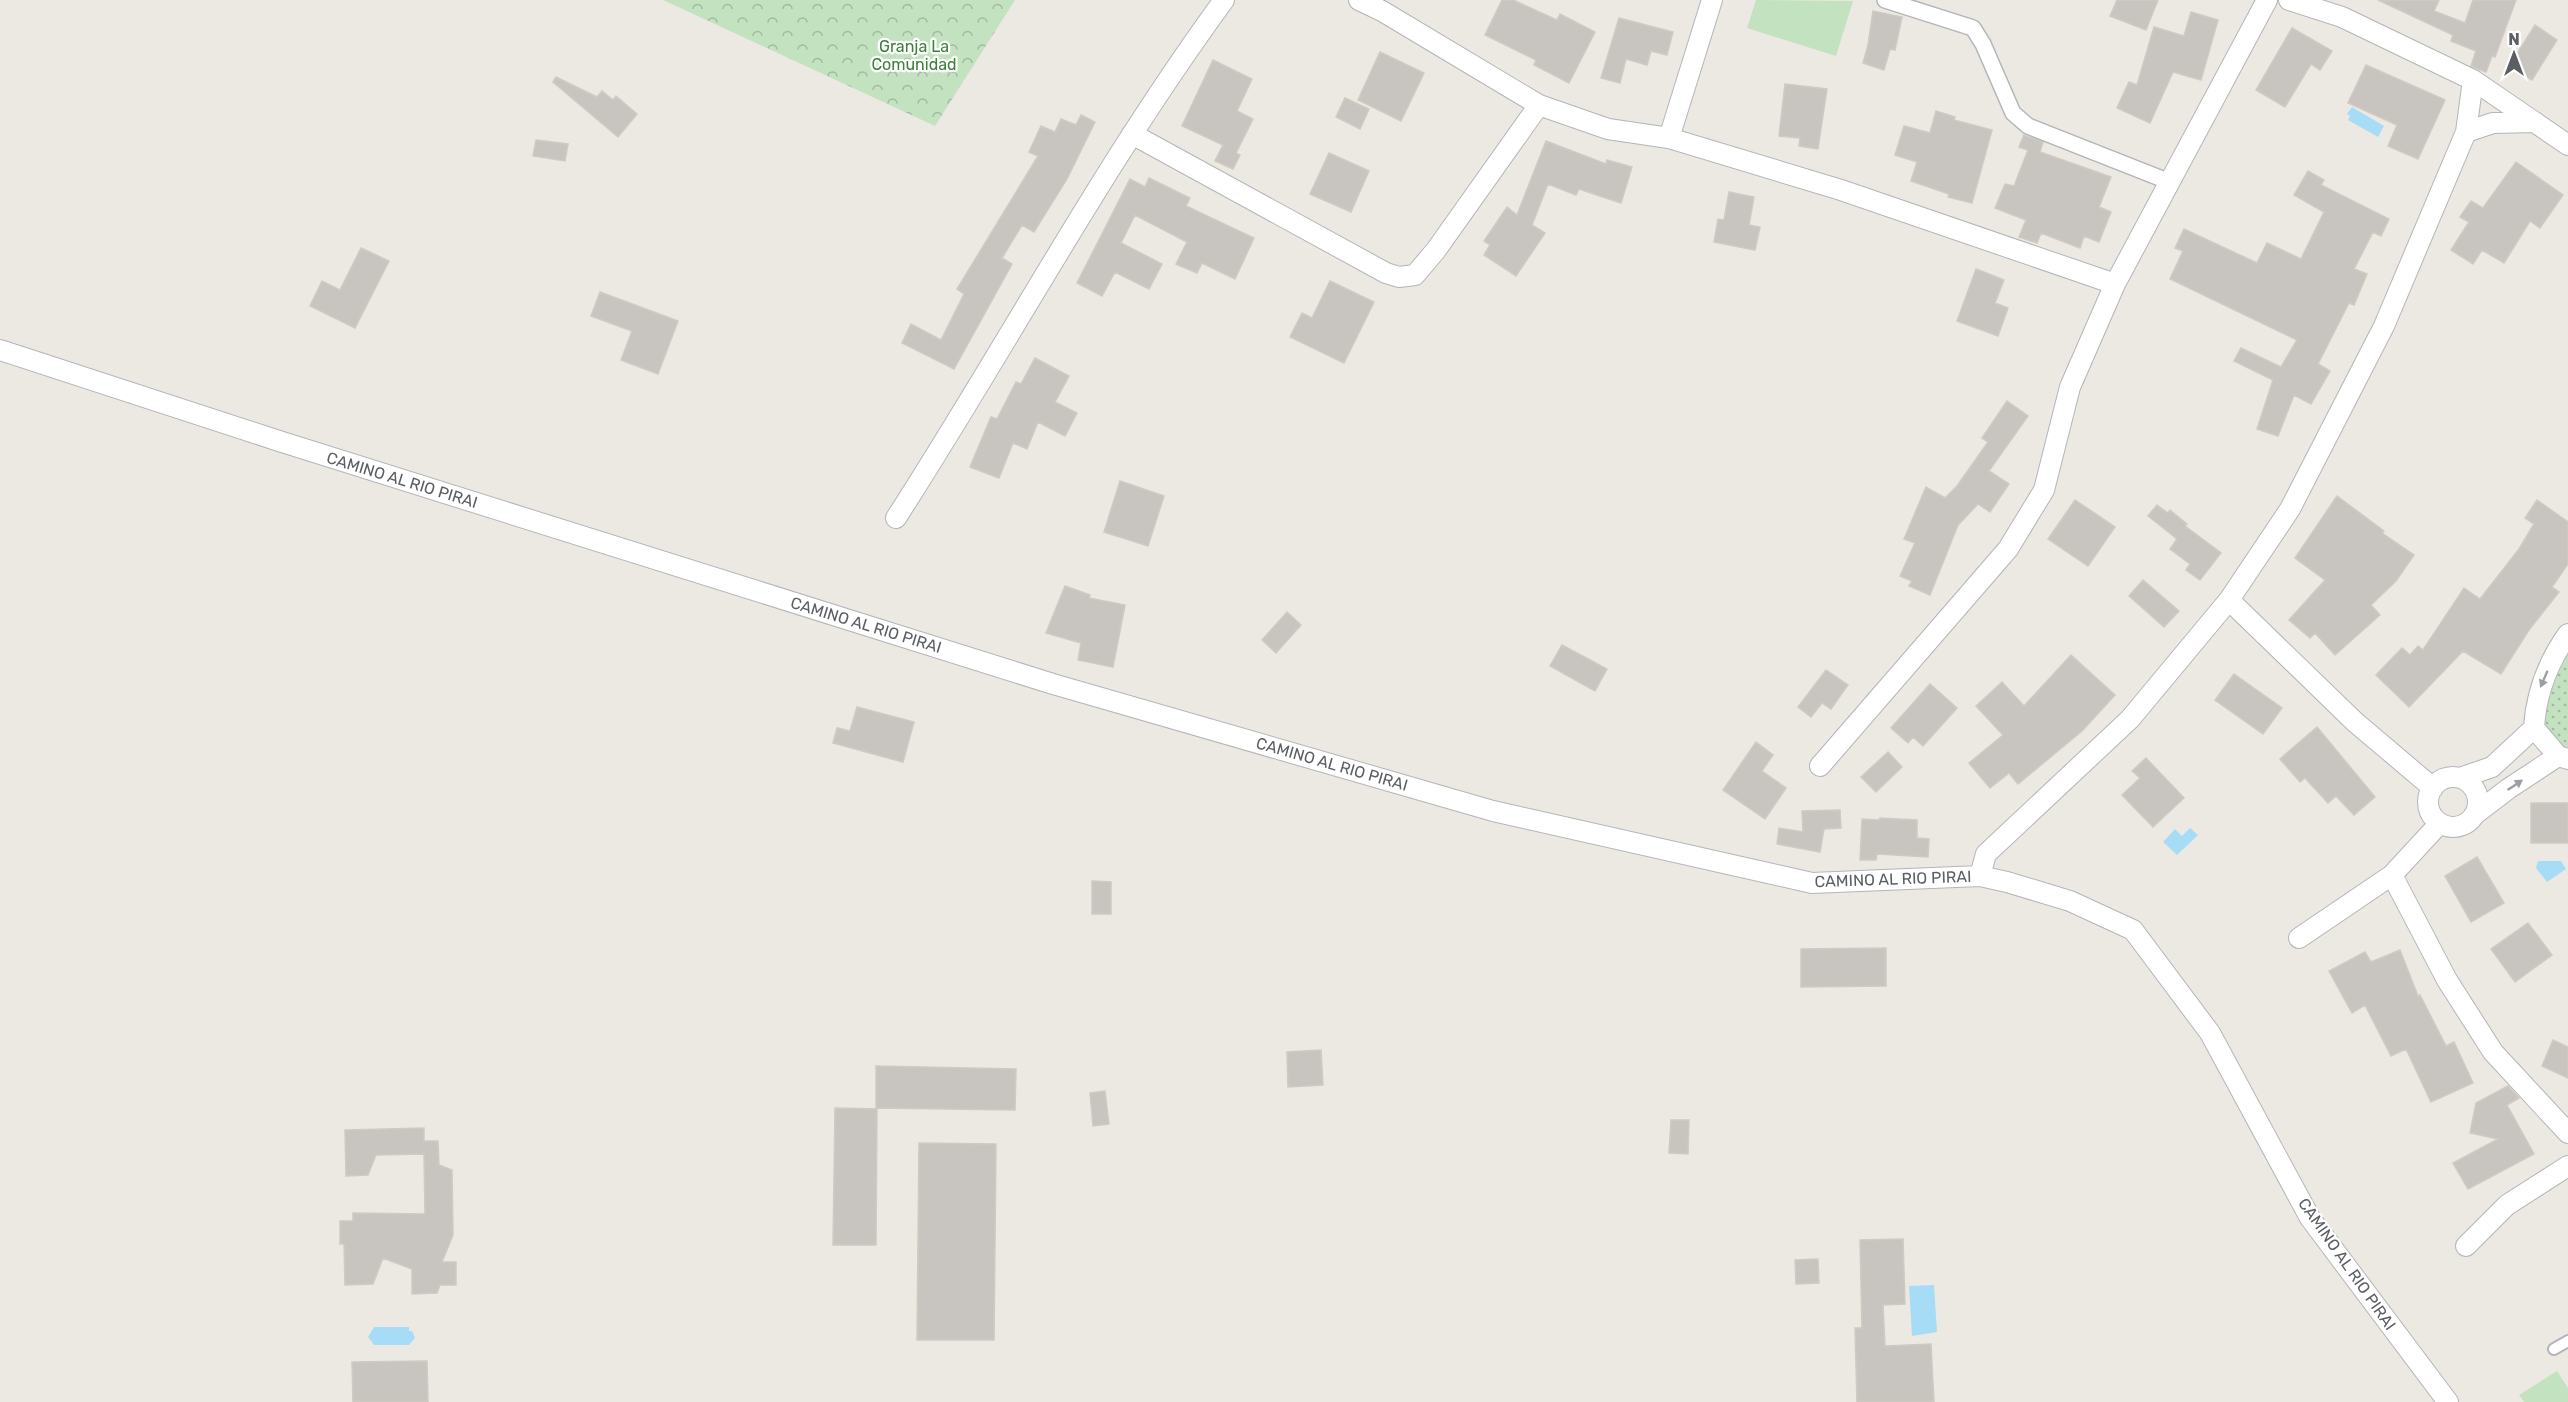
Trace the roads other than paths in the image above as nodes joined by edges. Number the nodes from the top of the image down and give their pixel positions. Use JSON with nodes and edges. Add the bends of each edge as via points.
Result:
{"nodes":[{"id":1,"x":1224,"y":0,"type":"edge"},
{"id":2,"x":1359,"y":0,"type":"edge"},
{"id":3,"x":1712,"y":0,"type":"edge"},
{"id":4,"x":1885,"y":0,"type":"edge"},
{"id":5,"x":2267,"y":0,"type":"edge"},
{"id":6,"x":2289,"y":0,"type":"edge"},
{"id":7,"x":1386,"y":6,"type":"edge"},
{"id":8,"x":2473,"y":80,"type":"junction"},
{"id":9,"x":1539,"y":105,"type":"junction"},
{"id":10,"x":2535,"y":122,"type":"junction"},
{"id":11,"x":2466,"y":132,"type":"junction"},
{"id":12,"x":1132,"y":134,"type":"junction"},
{"id":13,"x":1669,"y":138,"type":"junction"},
{"id":14,"x":2568,"y":145,"type":"edge"},
{"id":15,"x":2170,"y":182,"type":"junction"},
{"id":16,"x":2115,"y":284,"type":"junction"},
{"id":17,"x":0,"y":350,"type":"edge"},
{"id":18,"x":896,"y":518,"type":"dead end"},
{"id":19,"x":2229,"y":600,"type":"junction"},
{"id":20,"x":2568,"y":634,"type":"edge"},
{"id":21,"x":2534,"y":728,"type":"junction"},
{"id":22,"x":2563,"y":758,"type":"edge"},
{"id":23,"x":1820,"y":766,"type":"dead end"},
{"id":24,"x":2460,"y":778,"type":"junction"},
{"id":25,"x":2433,"y":788,"type":"junction"},
{"id":26,"x":2474,"y":815,"type":"junction"},
{"id":27,"x":2440,"y":823,"type":"junction"},
{"id":28,"x":2392,"y":875,"type":"junction"},
{"id":29,"x":1980,"y":876,"type":"junction"},
{"id":30,"x":2299,"y":938,"type":"dead end"},
{"id":31,"x":2568,"y":1133,"type":"edge"},
{"id":32,"x":2568,"y":1166,"type":"edge"},
{"id":33,"x":2466,"y":1246,"type":"dead end"},
{"id":34,"x":2568,"y":1341,"type":"edge"},
{"id":35,"x":2554,"y":1349,"type":"dead end"},
{"id":36,"x":2448,"y":1402,"type":"edge"}],
"edges":[{"from":1,"to":12,"type":"street"},
{"from":2,"to":7,"type":"street"},
{"from":3,"to":13,"type":"street"},
{"from":4,"to":15,"type":"street","via":[[1973,28],[2013,113],[2028,126]]},
{"from":5,"to":15,"type":"street"},
{"from":6,"to":8,"type":"street","via":[[2342,17]]},
{"from":7,"to":9,"type":"street"},
{"from":8,"to":10,"type":"street"},
{"from":8,"to":11,"type":"street"},
{"from":9,"to":12,"type":"street","via":[[1436,250],[1415,274],[1399,277]]},
{"from":9,"to":13,"type":"street","via":[[1608,129]]},
{"from":10,"to":11,"type":"street","via":[[2493,123]]},
{"from":10,"to":14,"type":"street"},
{"from":11,"to":19,"type":"street","via":[[2384,326],[2290,510]]},
{"from":12,"to":18,"type":"street"},
{"from":13,"to":16,"type":"street","via":[[1840,190]]},
{"from":15,"to":16,"type":"street"},
{"from":16,"to":23,"type":"street","via":[[2070,387],[2044,490],[2038,500],[2008,549]]},
{"from":17,"to":29,"type":"street","name":"CAMINO AL RIO PIRAI","via":[[1053,684],[1493,811],[1812,883]]},
{"from":19,"to":25,"type":"street","via":[[2355,722]]},
{"from":19,"to":29,"type":"street","via":[[2130,719],[1986,854]]},
{"from":20,"to":21,"type":"street","one_way":true,"via":[[2543,679],[2535,704]]},
{"from":21,"to":22,"type":"street"},
{"from":21,"to":24,"type":"street","via":[[2492,767]]},
{"from":26,"to":22,"type":"street","one_way":true,"via":[[2508,789]]},
{"from":24,"to":25,"type":"street","via":[[2445,779]]},
{"from":24,"to":26,"type":"street","via":[[2473,786],[2476,793]]},
{"from":25,"to":27,"type":"street","via":[[2429,795],[2430,810]]},
{"from":26,"to":27,"type":"street","via":[[2454,826]]},
{"from":27,"to":28,"type":"street"},
{"from":28,"to":30,"type":"street"},
{"from":28,"to":31,"type":"street","via":[[2447,980],[2493,1052]]},
{"from":29,"to":36,"type":"street","name":"CAMINO AL RIO PIRAI","via":[[2070,901],[2133,930],[2210,1033],[2310,1218]]},
{"from":32,"to":33,"type":"street","via":[[2507,1205]]},
{"from":34,"to":35,"type":"lane"}]}
